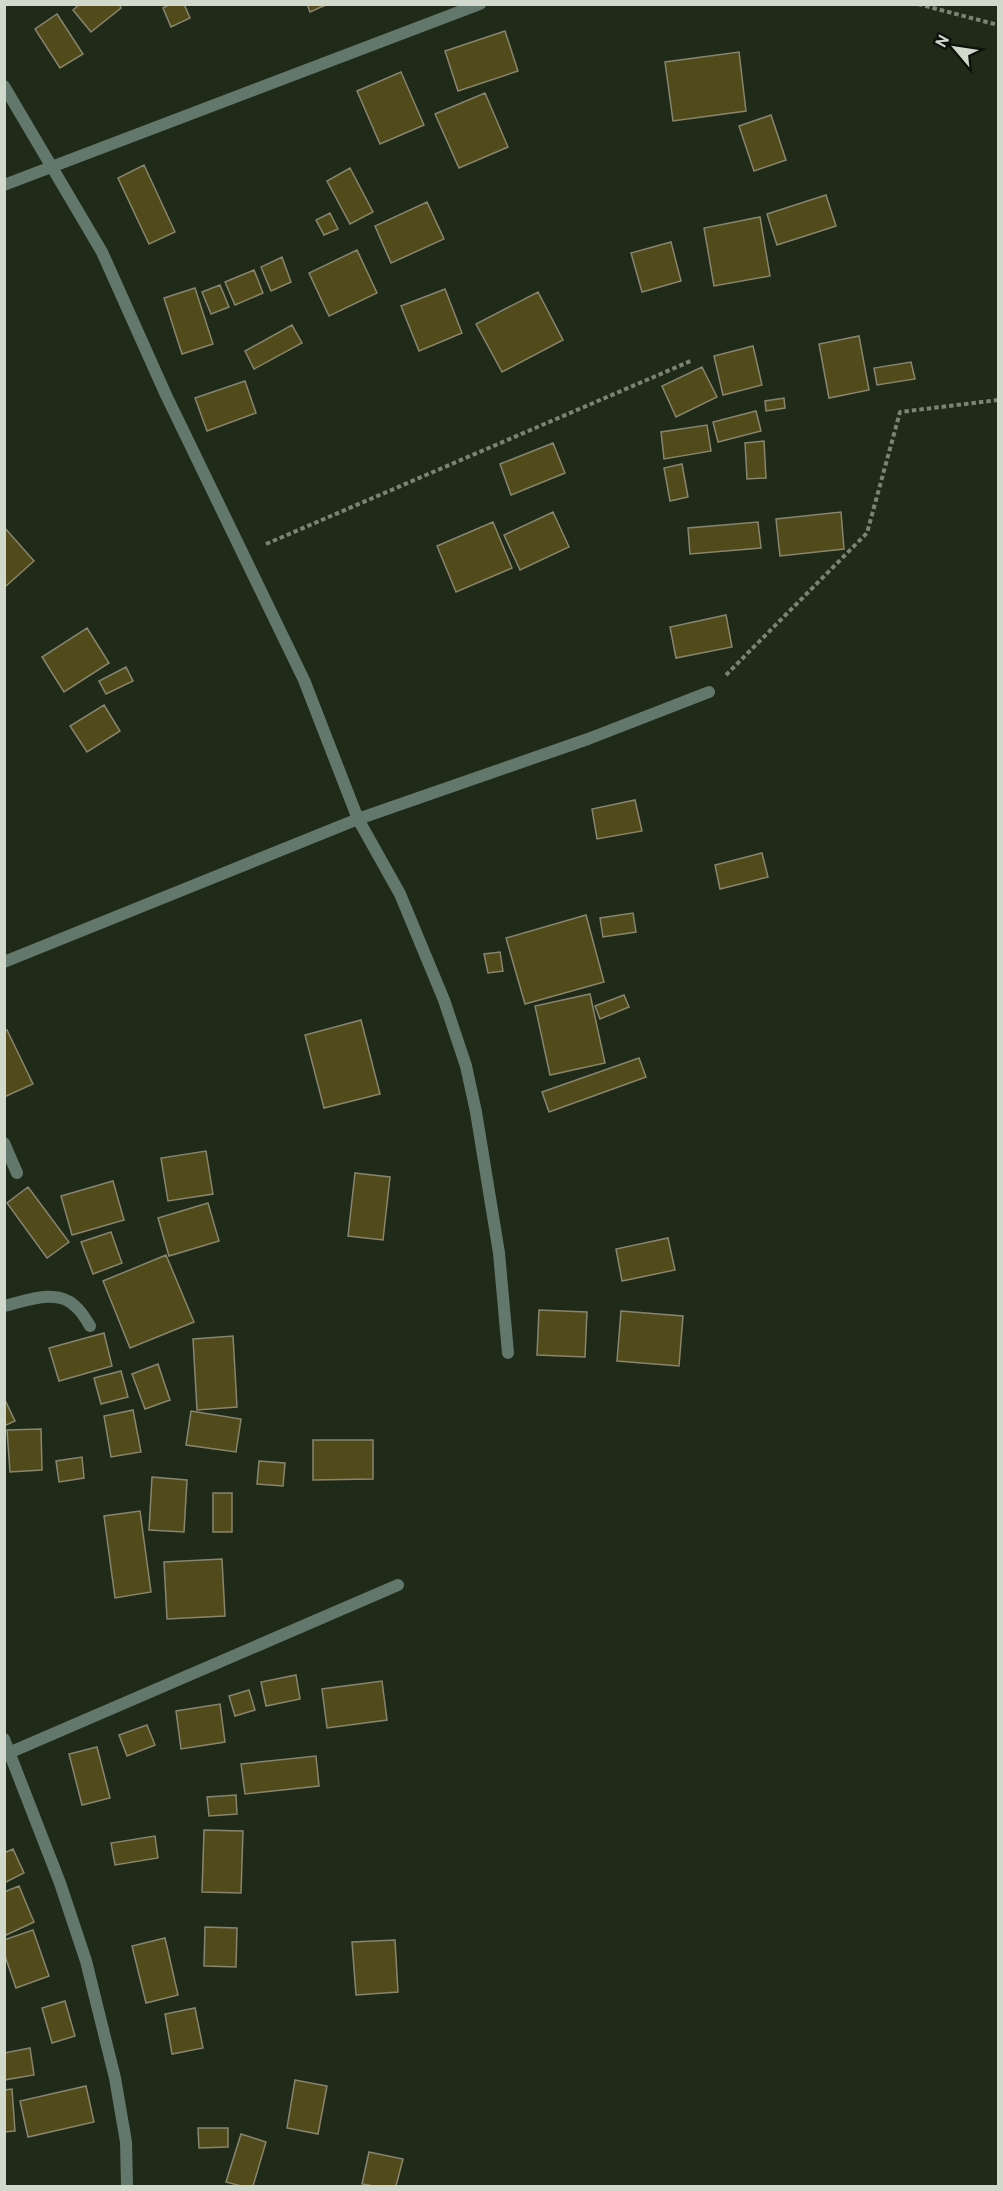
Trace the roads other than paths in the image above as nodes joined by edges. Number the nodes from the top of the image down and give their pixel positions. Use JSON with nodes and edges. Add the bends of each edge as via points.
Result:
{"nodes":[{"id":1,"x":480,"y":4,"type":"edge"},
{"id":2,"x":4,"y":86,"type":"edge"},
{"id":3,"x":51,"y":166,"type":"junction"},
{"id":4,"x":4,"y":185,"type":"edge"},
{"id":5,"x":709,"y":692,"type":"road end"},
{"id":6,"x":358,"y":819,"type":"junction"},
{"id":7,"x":4,"y":962,"type":"edge"},
{"id":8,"x":4,"y":1143,"type":"edge"},
{"id":9,"x":17,"y":1173,"type":"dead end"},
{"id":10,"x":4,"y":1306,"type":"edge"},
{"id":11,"x":90,"y":1326,"type":"dead end"},
{"id":12,"x":508,"y":1353,"type":"dead end"},
{"id":13,"x":398,"y":1585,"type":"dead end"},
{"id":14,"x":4,"y":1739,"type":"edge"},
{"id":15,"x":7,"y":1754,"type":"edge"},
{"id":16,"x":127,"y":2187,"type":"edge"}],
"edges":[{"from":1,"to":3,"type":"street"},
{"from":2,"to":3,"type":"street"},
{"from":3,"to":4,"type":"street"},
{"from":3,"to":6,"type":"street","via":[[102,252],[304,680]]},
{"from":5,"to":6,"type":"street","via":[[588,739]]},
{"from":6,"to":7,"type":"street"},
{"from":6,"to":12,"type":"street","via":[[400,894],[444,1000],[466,1066],[500,1253]]},
{"from":8,"to":9,"type":"street"},
{"from":10,"to":11,"type":"street","via":[[48,1296],[61,1298],[75,1305]]},
{"from":13,"to":15,"type":"street"},
{"from":14,"to":15,"type":"street"},
{"from":15,"to":16,"type":"street","via":[[60,1883],[86,1960],[115,2078],[126,2142]]}]}
